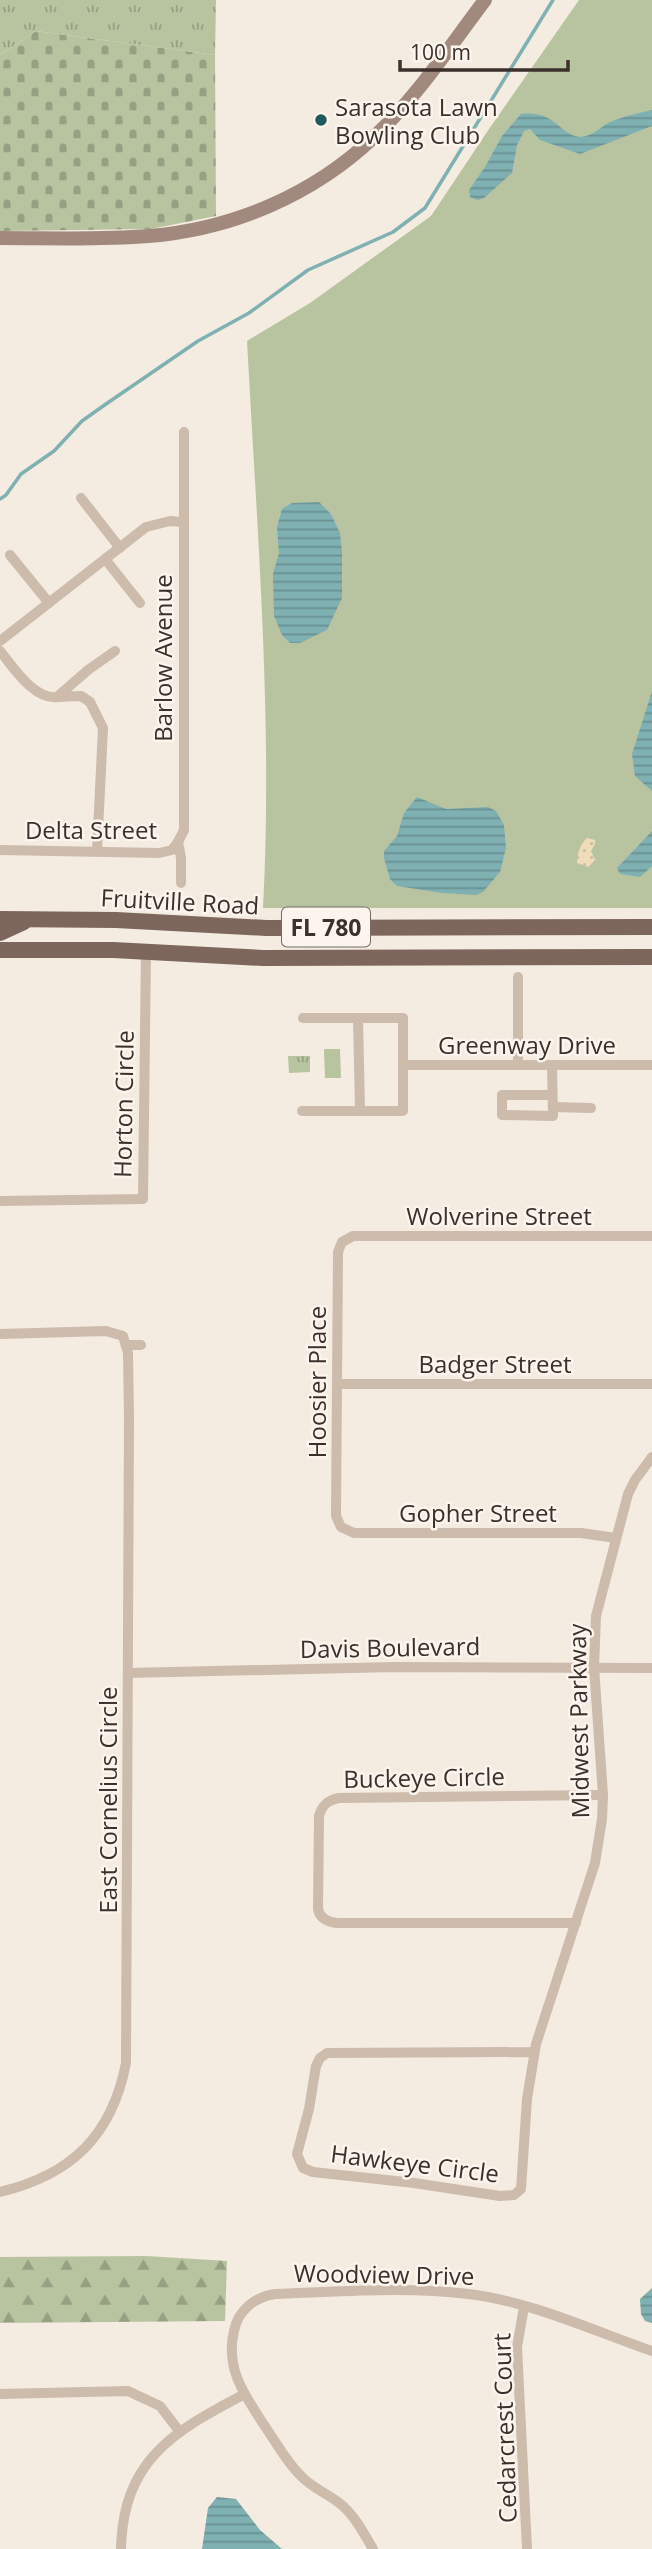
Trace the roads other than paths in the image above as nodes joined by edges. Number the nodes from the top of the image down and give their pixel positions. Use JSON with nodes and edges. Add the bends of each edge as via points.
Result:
{"nodes":[{"id":1,"x":485,"y":0,"type":"edge"},
{"id":2,"x":0,"y":238,"type":"edge"},
{"id":3,"x":184,"y":432,"type":"dead end"},
{"id":4,"x":81,"y":498,"type":"dead end"},
{"id":5,"x":182,"y":522,"type":"junction"},
{"id":6,"x":120,"y":548,"type":"junction"},
{"id":7,"x":10,"y":555,"type":"dead end"},
{"id":8,"x":106,"y":559,"type":"junction"},
{"id":9,"x":49,"y":603,"type":"junction"},
{"id":10,"x":140,"y":603,"type":"dead end"},
{"id":11,"x":0,"y":641,"type":"edge"},
{"id":12,"x":0,"y":651,"type":"edge"},
{"id":13,"x":115,"y":651,"type":"dead end"},
{"id":14,"x":57,"y":697,"type":"junction"},
{"id":15,"x":178,"y":842,"type":"junction"},
{"id":16,"x":0,"y":850,"type":"edge"},
{"id":17,"x":97,"y":851,"type":"junction"},
{"id":18,"x":181,"y":883,"type":"dead end"},
{"id":19,"x":0,"y":919,"type":"edge"},
{"id":20,"x":29,"y":919,"type":"junction"},
{"id":21,"x":652,"y":927,"type":"edge"},
{"id":22,"x":0,"y":933,"type":"edge"},
{"id":23,"x":0,"y":950,"type":"edge"},
{"id":24,"x":146,"y":951,"type":"junction"},
{"id":25,"x":652,"y":957,"type":"edge"},
{"id":26,"x":518,"y":977,"type":"dead end"},
{"id":27,"x":303,"y":1018,"type":"dead end"},
{"id":28,"x":358,"y":1018,"type":"junction"},
{"id":29,"x":403,"y":1065,"type":"junction"},
{"id":30,"x":518,"y":1065,"type":"junction"},
{"id":31,"x":552,"y":1065,"type":"junction"},
{"id":32,"x":652,"y":1065,"type":"edge"},
{"id":33,"x":552,"y":1095,"type":"junction"},
{"id":34,"x":553,"y":1107,"type":"junction"},
{"id":35,"x":591,"y":1108,"type":"dead end"},
{"id":36,"x":302,"y":1111,"type":"dead end"},
{"id":37,"x":360,"y":1111,"type":"junction"},
{"id":38,"x":0,"y":1201,"type":"edge"},
{"id":39,"x":652,"y":1236,"type":"edge"},
{"id":40,"x":347,"y":1238,"type":"joint"},
{"id":41,"x":0,"y":1334,"type":"edge"},
{"id":42,"x":125,"y":1341,"type":"junction"},
{"id":43,"x":141,"y":1345,"type":"dead end"},
{"id":44,"x":337,"y":1384,"type":"junction"},
{"id":45,"x":652,"y":1384,"type":"edge"},
{"id":46,"x":652,"y":1458,"type":"edge"},
{"id":47,"x":341,"y":1527,"type":"joint"},
{"id":48,"x":616,"y":1538,"type":"junction"},
{"id":49,"x":594,"y":1667,"type":"junction"},
{"id":50,"x":652,"y":1668,"type":"edge"},
{"id":51,"x":128,"y":1673,"type":"junction"},
{"id":52,"x":603,"y":1796,"type":"junction"},
{"id":53,"x":576,"y":1923,"type":"junction"},
{"id":54,"x":534,"y":2052,"type":"junction"},
{"id":55,"x":0,"y":2192,"type":"edge"},
{"id":56,"x":518,"y":2192,"type":"joint"},
{"id":57,"x":524,"y":2306,"type":"junction"},
{"id":58,"x":652,"y":2351,"type":"edge"},
{"id":59,"x":0,"y":2394,"type":"edge"},
{"id":60,"x":243,"y":2395,"type":"junction"},
{"id":61,"x":180,"y":2432,"type":"junction"},
{"id":62,"x":121,"y":2549,"type":"edge"},
{"id":63,"x":373,"y":2549,"type":"edge"},
{"id":64,"x":527,"y":2549,"type":"edge"}],
"edges":[{"from":1,"to":2,"type":"street","via":[[375,136],[328,174],[271,206],[230,221],[151,236]]},
{"from":3,"to":5,"type":"street","name":"Barlow Avenue"},
{"from":4,"to":6,"type":"street"},
{"from":5,"to":6,"type":"street","via":[[146,527]]},
{"from":5,"to":15,"type":"street","name":"Barlow Avenue","via":[[184,830]]},
{"from":6,"to":8,"type":"street"},
{"from":7,"to":9,"type":"street"},
{"from":8,"to":9,"type":"street"},
{"from":8,"to":10,"type":"street"},
{"from":9,"to":11,"type":"street"},
{"from":12,"to":14,"type":"street","via":[[34,690]]},
{"from":13,"to":14,"type":"street"},
{"from":14,"to":17,"type":"street","via":[[81,696],[90,702],[103,728]]},
{"from":15,"to":17,"type":"street","name":"Delta Street","via":[[173,850],[159,853]]},
{"from":15,"to":18,"type":"street","name":"Barlow Avenue"},
{"from":16,"to":17,"type":"street","name":"Delta Street"},
{"from":19,"to":20,"type":"main road","name":"Fruitville Road","number":"FL 780"},
{"from":20,"to":21,"type":"main road","name":"Fruitville Road","number":"FL 780","via":[[266,928]]},
{"from":20,"to":22,"type":"main road"},
{"from":23,"to":24,"type":"main road","number":"FL 780"},
{"from":24,"to":25,"type":"main road","number":"FL 780","via":[[263,958]]},
{"from":24,"to":38,"type":"street","name":"Horton Circle","via":[[143,1199]]},
{"from":26,"to":30,"type":"street"},
{"from":27,"to":28,"type":"street"},
{"from":28,"to":29,"type":"street","via":[[402,1018]]},
{"from":28,"to":37,"type":"street"},
{"from":29,"to":30,"type":"street","name":"Greenway Drive"},
{"from":29,"to":37,"type":"street","via":[[403,1111]]},
{"from":30,"to":31,"type":"street","name":"Greenway Drive"},
{"from":31,"to":32,"type":"street","name":"Greenway Drive"},
{"from":31,"to":33,"type":"street"},
{"from":33,"to":34,"type":"street"},
{"from":33,"to":34,"type":"street","via":[[502,1095],[502,1115],[553,1115]]},
{"from":34,"to":35,"type":"street"},
{"from":36,"to":37,"type":"street"},
{"from":39,"to":40,"type":"street","name":"Wolverine Street"},
{"from":40,"to":44,"type":"street","name":"Hoosier Place","via":[[338,1252]]},
{"from":41,"to":42,"type":"street","via":[[106,1331]]},
{"from":42,"to":43,"type":"street"},
{"from":42,"to":51,"type":"street","name":"East Cornelius Circle"},
{"from":44,"to":45,"type":"street","name":"Badger Street"},
{"from":44,"to":47,"type":"street","name":"Hoosier Place","via":[[336,1516]]},
{"from":46,"to":48,"type":"street","name":"Midwest Parkway","via":[[628,1494]]},
{"from":47,"to":48,"type":"street","name":"Gopher Street","via":[[355,1533],[581,1533]]},
{"from":48,"to":49,"type":"street","name":"Midwest Parkway","via":[[596,1616]]},
{"from":49,"to":50,"type":"street","name":"Davis Boulevard"},
{"from":49,"to":51,"type":"street","name":"Davis Boulevard"},
{"from":49,"to":52,"type":"street","name":"Midwest Parkway"},
{"from":51,"to":55,"type":"street","name":"East Cornelius Circle","via":[[127,2043],[123,2079],[112,2109],[85,2149],[43,2178]]},
{"from":52,"to":53,"type":"street","name":"Midwest Parkway","via":[[595,1863]]},
{"from":52,"to":53,"type":"street","name":"Buckeye Circle","via":[[339,1798],[328,1801],[319,1816],[318,1909],[326,1921]]},
{"from":53,"to":54,"type":"street","name":"Midwest Parkway"},
{"from":54,"to":56,"type":"street","name":"Midwest Parkway","via":[[523,2184]]},
{"from":54,"to":56,"type":"street","name":"Hawkeye Circle","via":[[327,2053],[316,2066],[297,2154],[300,2165],[309,2172],[500,2196]]},
{"from":57,"to":58,"type":"street","name":"Woodview Drive"},
{"from":57,"to":60,"type":"street","name":"Woodview Drive","via":[[446,2292],[268,2295],[248,2305],[235,2325],[232,2362]]},
{"from":57,"to":64,"type":"street","name":"Cedarcrest Court","via":[[517,2347]]},
{"from":59,"to":61,"type":"street","via":[[128,2391],[160,2406]]},
{"from":60,"to":61,"type":"street"},
{"from":60,"to":63,"type":"street","name":"Woodview Drive","via":[[296,2470],[350,2513]]},
{"from":61,"to":62,"type":"street","via":[[151,2457],[136,2478],[125,2510]]}]}
